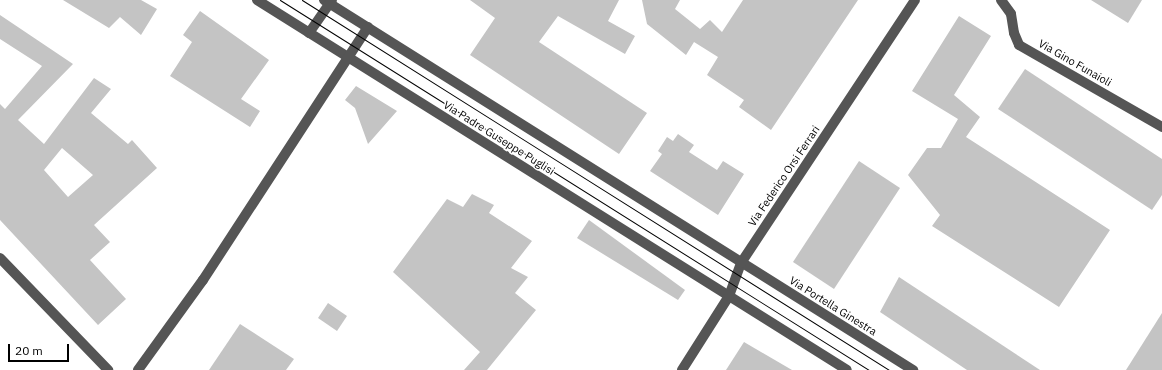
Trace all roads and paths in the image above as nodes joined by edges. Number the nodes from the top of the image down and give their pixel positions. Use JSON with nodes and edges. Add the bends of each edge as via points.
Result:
{"nodes":[{"id":1,"x":257,"y":0,"type":"edge"},
{"id":2,"x":915,"y":0,"type":"edge"},
{"id":3,"x":1001,"y":0,"type":"edge"},
{"id":4,"x":329,"y":1,"type":"edge"},
{"id":5,"x":368,"y":27,"type":"junction"},
{"id":6,"x":309,"y":33,"type":"junction"},
{"id":7,"x":348,"y":58,"type":"junction"},
{"id":8,"x":1162,"y":127,"type":"edge"},
{"id":9,"x":0,"y":258,"type":"edge"},
{"id":10,"x":741,"y":263,"type":"junction"},
{"id":11,"x":729,"y":296,"type":"junction"},
{"id":12,"x":108,"y":370,"type":"edge"},
{"id":13,"x":138,"y":370,"type":"edge"},
{"id":14,"x":682,"y":370,"type":"edge"},
{"id":15,"x":847,"y":370,"type":"edge"},
{"id":16,"x":913,"y":370,"type":"edge"}],
"edges":[{"from":1,"to":6,"type":"street","name":"Via Padre Guseppe Puglisi"},
{"from":2,"to":10,"type":"street","name":"Via Federico Orsi Ferrari"},
{"from":3,"to":8,"type":"street","name":"Via Gino Funaioli","via":[[1011,14],[1019,45]]},
{"from":4,"to":5,"type":"street"},
{"from":4,"to":6,"type":"street"},
{"from":5,"to":7,"type":"street"},
{"from":5,"to":10,"type":"street"},
{"from":6,"to":7,"type":"street","name":"Via Padre Guseppe Puglisi"},
{"from":7,"to":11,"type":"street","name":"Via Padre Guseppe Puglisi"},
{"from":7,"to":13,"type":"street","via":[[203,280]]},
{"from":9,"to":12,"type":"street"},
{"from":10,"to":11,"type":"street","name":"Via Federico Orsi Ferrari"},
{"from":10,"to":16,"type":"street","name":"Via Portella Ginestra"},
{"from":11,"to":14,"type":"street","name":"Via Federico Orsi Ferrari"},
{"from":11,"to":15,"type":"street"}]}
